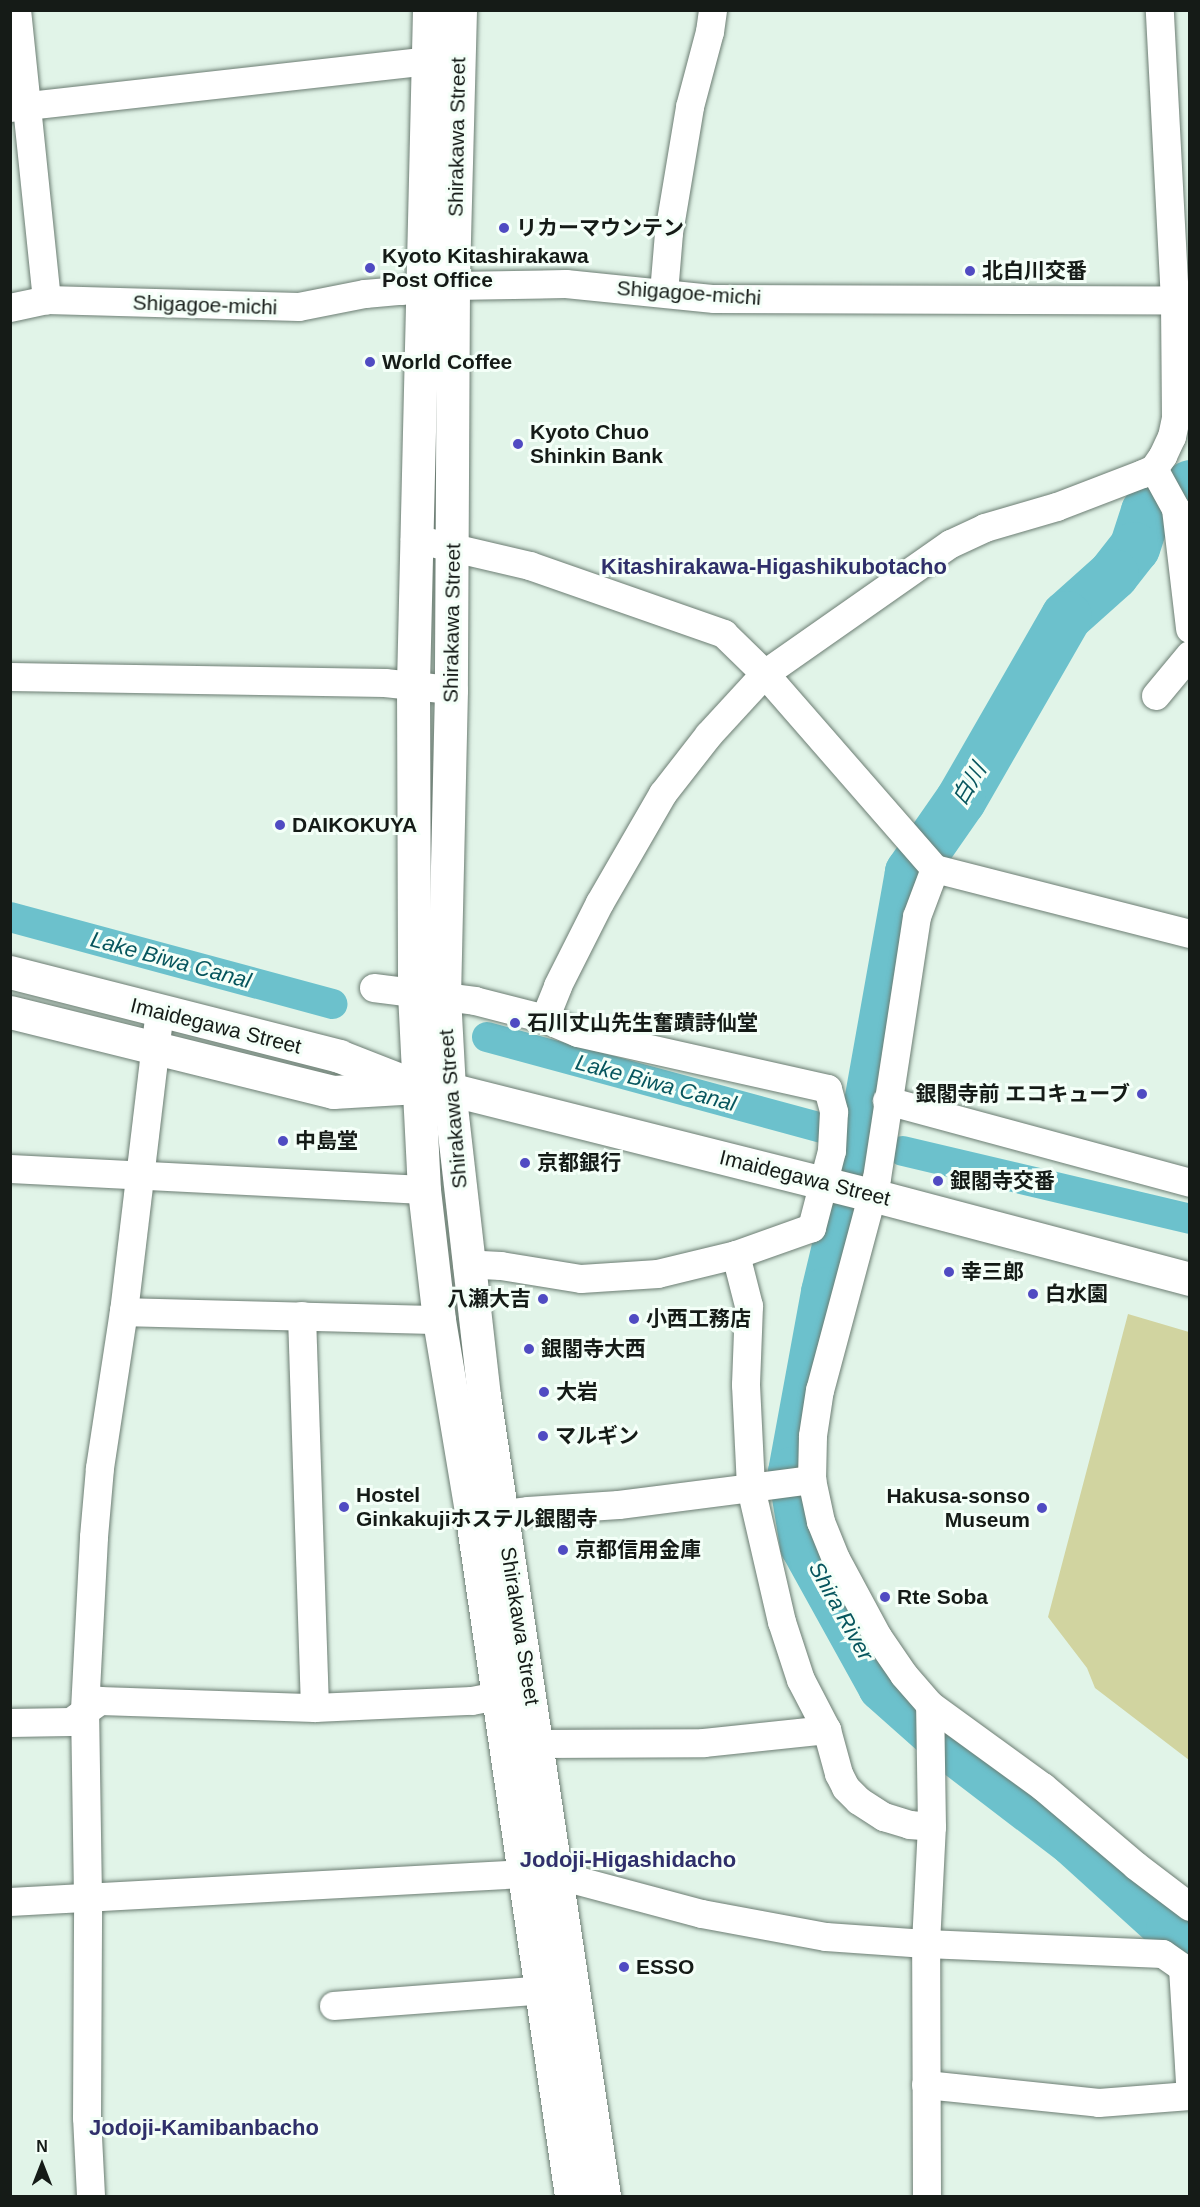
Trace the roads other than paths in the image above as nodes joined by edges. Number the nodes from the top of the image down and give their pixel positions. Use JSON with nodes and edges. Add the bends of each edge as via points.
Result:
{"nodes":[{"id":1,"x":17,"y":10,"type":"edge"},
{"id":2,"x":429,"y":10,"type":"edge"},
{"id":3,"x":460,"y":10,"type":"edge"},
{"id":4,"x":713,"y":10,"type":"edge"},
{"id":5,"x":1160,"y":10,"type":"edge"},
{"id":6,"x":443,"y":60,"type":"junction"},
{"id":7,"x":19,"y":107,"type":"edge"},
{"id":8,"x":439,"y":288,"type":"junction"},
{"id":9,"x":664,"y":293,"type":"junction"},
{"id":10,"x":47,"y":300,"type":"junction"},
{"id":11,"x":1182,"y":300,"type":"edge"},
{"id":12,"x":10,"y":308,"type":"edge"},
{"id":13,"x":1158,"y":474,"type":"junction"},
{"id":14,"x":415,"y":539,"type":"junction"},
{"id":15,"x":452,"y":547,"type":"junction"},
{"id":16,"x":1190,"y":628,"type":"edge"},
{"id":17,"x":1187,"y":662,"type":"edge"},
{"id":18,"x":765,"y":674,"type":"junction"},
{"id":19,"x":10,"y":677,"type":"edge"},
{"id":20,"x":414,"y":684,"type":"junction"},
{"id":21,"x":451,"y":690,"type":"junction"},
{"id":22,"x":1156,"y":696,"type":"dead end"},
{"id":23,"x":924,"y":858,"type":"junction"},
{"id":24,"x":1190,"y":934,"type":"edge"},
{"id":25,"x":10,"y":972,"type":"edge"},
{"id":26,"x":374,"y":988,"type":"dead end"},
{"id":27,"x":429,"y":994,"type":"junction"},
{"id":28,"x":10,"y":1012,"type":"edge"},
{"id":29,"x":160,"y":1012,"type":"junction"},
{"id":30,"x":545,"y":1019,"type":"junction"},
{"id":31,"x":155,"y":1048,"type":"junction"},
{"id":32,"x":433,"y":1088,"type":"junction"},
{"id":33,"x":887,"y":1101,"type":"junction"},
{"id":34,"x":10,"y":1169,"type":"edge"},
{"id":35,"x":140,"y":1174,"type":"junction"},
{"id":36,"x":1190,"y":1183,"type":"edge"},
{"id":37,"x":849,"y":1189,"type":"junction"},
{"id":38,"x":424,"y":1190,"type":"junction"},
{"id":39,"x":736,"y":1255,"type":"junction"},
{"id":40,"x":467,"y":1264,"type":"junction"},
{"id":41,"x":1190,"y":1279,"type":"edge"},
{"id":42,"x":124,"y":1312,"type":"junction"},
{"id":43,"x":302,"y":1316,"type":"junction"},
{"id":44,"x":439,"y":1320,"type":"junction"},
{"id":45,"x":811,"y":1481,"type":"junction"},
{"id":46,"x":752,"y":1488,"type":"junction"},
{"id":47,"x":487,"y":1516,"type":"junction"},
{"id":48,"x":530,"y":1690,"type":"junction"},
{"id":49,"x":498,"y":1696,"type":"junction"},
{"id":50,"x":315,"y":1708,"type":"junction"},
{"id":51,"x":85,"y":1710,"type":"junction"},
{"id":52,"x":930,"y":1721,"type":"junction"},
{"id":53,"x":10,"y":1723,"type":"edge"},
{"id":54,"x":827,"y":1730,"type":"junction"},
{"id":55,"x":538,"y":1744,"type":"junction"},
{"id":56,"x":932,"y":1827,"type":"junction"},
{"id":57,"x":524,"y":1874,"type":"junction"},
{"id":58,"x":556,"y":1875,"type":"junction"},
{"id":59,"x":88,"y":1898,"type":"junction"},
{"id":60,"x":10,"y":1902,"type":"edge"},
{"id":61,"x":1190,"y":1906,"type":"edge"},
{"id":62,"x":926,"y":1944,"type":"junction"},
{"id":63,"x":557,"y":1990,"type":"junction"},
{"id":64,"x":334,"y":2006,"type":"dead end"},
{"id":65,"x":1190,"y":2082,"type":"edge"},
{"id":66,"x":926,"y":2085,"type":"junction"},
{"id":67,"x":1190,"y":2096,"type":"edge"},
{"id":68,"x":91,"y":2196,"type":"edge"},
{"id":69,"x":571,"y":2196,"type":"edge"},
{"id":70,"x":604,"y":2196,"type":"edge"},
{"id":71,"x":927,"y":2196,"type":"edge"}],
"edges":[{"from":1,"to":7,"type":"street"},
{"from":2,"to":6,"type":"main road","name":"Shirakawa Street"},
{"from":3,"to":6,"type":"main road","name":"Shirakawa Street"},
{"from":4,"to":9,"type":"street","via":[[690,107],[669,233]]},
{"from":5,"to":11,"type":"street"},
{"from":6,"to":7,"type":"street"},
{"from":6,"to":8,"type":"main road","name":"Shirakawa Street"},
{"from":7,"to":10,"type":"street"},
{"from":8,"to":9,"type":"street","name":"Shigagoe-michi","via":[[566,284]]},
{"from":8,"to":10,"type":"street","name":"Shigagoe-michi","via":[[365,294],[299,307]]},
{"from":8,"to":14,"type":"main road","name":"Shirakawa Street"},
{"from":8,"to":15,"type":"main road","name":"Shirakawa Street"},
{"from":9,"to":11,"type":"street","name":"Shigagoe-michi","via":[[714,299]]},
{"from":10,"to":12,"type":"street","name":"Shigagoe-michi"},
{"from":11,"to":13,"type":"street","via":[[1176,418]]},
{"from":13,"to":16,"type":"street","via":[[1176,508]]},
{"from":13,"to":18,"type":"street","via":[[985,528],[951,544]]},
{"from":14,"to":15,"type":"street"},
{"from":14,"to":20,"type":"main road","name":"Shirakawa Street"},
{"from":15,"to":18,"type":"street","via":[[530,567],[724,634]]},
{"from":15,"to":21,"type":"main road","name":"Shirakawa Street"},
{"from":17,"to":22,"type":"street"},
{"from":18,"to":23,"type":"street"},
{"from":18,"to":30,"type":"street","via":[[709,735],[663,794],[600,903]]},
{"from":19,"to":20,"type":"street"},
{"from":20,"to":21,"type":"street"},
{"from":20,"to":27,"type":"main road","name":"Shirakawa Street"},
{"from":21,"to":27,"type":"main road","name":"Shirakawa Street"},
{"from":23,"to":24,"type":"street"},
{"from":23,"to":33,"type":"street"},
{"from":25,"to":29,"type":"main road","name":"Imaidegawa Street"},
{"from":26,"to":27,"type":"street"},
{"from":27,"to":30,"type":"street"},
{"from":27,"to":32,"type":"main road","name":"Shirakawa Street"},
{"from":28,"to":31,"type":"main road","name":"Imaidegawa Street"},
{"from":29,"to":31,"type":"street"},
{"from":29,"to":32,"type":"main road","name":"Imaidegawa Street","via":[[339,1056]]},
{"from":30,"to":37,"type":"street","via":[[578,1034],[828,1089],[834,1113],[832,1151]]},
{"from":31,"to":32,"type":"main road","name":"Imaidegawa Street","via":[[333,1092]]},
{"from":31,"to":35,"type":"street"},
{"from":32,"to":37,"type":"main road","name":"Imaidegawa Street"},
{"from":32,"to":38,"type":"main road","name":"Shirakawa Street"},
{"from":32,"to":40,"type":"main road","name":"Shirakawa Street"},
{"from":33,"to":36,"type":"street"},
{"from":33,"to":37,"type":"street","via":[[877,1178]]},
{"from":34,"to":35,"type":"street"},
{"from":35,"to":38,"type":"street"},
{"from":35,"to":42,"type":"street"},
{"from":37,"to":39,"type":"street","via":[[812,1228]]},
{"from":37,"to":41,"type":"main road","name":"Imaidegawa Street"},
{"from":37,"to":45,"type":"street","via":[[813,1436]]},
{"from":38,"to":44,"type":"main road","name":"Shirakawa Street"},
{"from":39,"to":40,"type":"street","via":[[658,1274],[581,1279]]},
{"from":39,"to":46,"type":"street","via":[[749,1306],[747,1385]]},
{"from":40,"to":47,"type":"main road","name":"Shirakawa Street"},
{"from":42,"to":43,"type":"street"},
{"from":42,"to":51,"type":"street","via":[[99,1478]]},
{"from":43,"to":44,"type":"street"},
{"from":43,"to":50,"type":"street"},
{"from":44,"to":47,"type":"main road","name":"Shirakawa Street"},
{"from":45,"to":46,"type":"street"},
{"from":45,"to":52,"type":"street","via":[[836,1559]]},
{"from":46,"to":47,"type":"street"},
{"from":46,"to":54,"type":"street","via":[[782,1622],[801,1680]]},
{"from":47,"to":48,"type":"main road","name":"Shirakawa Street"},
{"from":47,"to":49,"type":"main road","name":"Shirakawa Street"},
{"from":48,"to":49,"type":"street"},
{"from":48,"to":55,"type":"main road","name":"Shirakawa Street"},
{"from":49,"to":50,"type":"street","via":[[472,1701]]},
{"from":49,"to":57,"type":"main road","name":"Shirakawa Street"},
{"from":50,"to":51,"type":"street","via":[[100,1701]]},
{"from":51,"to":53,"type":"street","via":[[71,1722]]},
{"from":51,"to":59,"type":"street"},
{"from":52,"to":56,"type":"street"},
{"from":52,"to":61,"type":"street","via":[[1043,1787]]},
{"from":54,"to":55,"type":"street","via":[[704,1743]]},
{"from":54,"to":56,"type":"street","via":[[839,1774],[859,1801],[884,1817]]},
{"from":55,"to":58,"type":"main road","name":"Shirakawa Street"},
{"from":56,"to":62,"type":"street"},
{"from":57,"to":58,"type":"street"},
{"from":57,"to":59,"type":"street"},
{"from":57,"to":63,"type":"main road","name":"Shirakawa Street"},
{"from":58,"to":62,"type":"street","via":[[702,1914],[826,1937]]},
{"from":58,"to":63,"type":"main road","name":"Shirakawa Street"},
{"from":59,"to":60,"type":"street"},
{"from":59,"to":68,"type":"street","via":[[87,2118]]},
{"from":62,"to":65,"type":"street","via":[[1163,1954],[1183,1968]]},
{"from":62,"to":66,"type":"street"},
{"from":63,"to":64,"type":"street"},
{"from":63,"to":69,"type":"main road","name":"Shirakawa Street"},
{"from":63,"to":70,"type":"main road","name":"Shirakawa Street"},
{"from":66,"to":67,"type":"street","via":[[1100,2103]]},
{"from":66,"to":71,"type":"street"}]}
